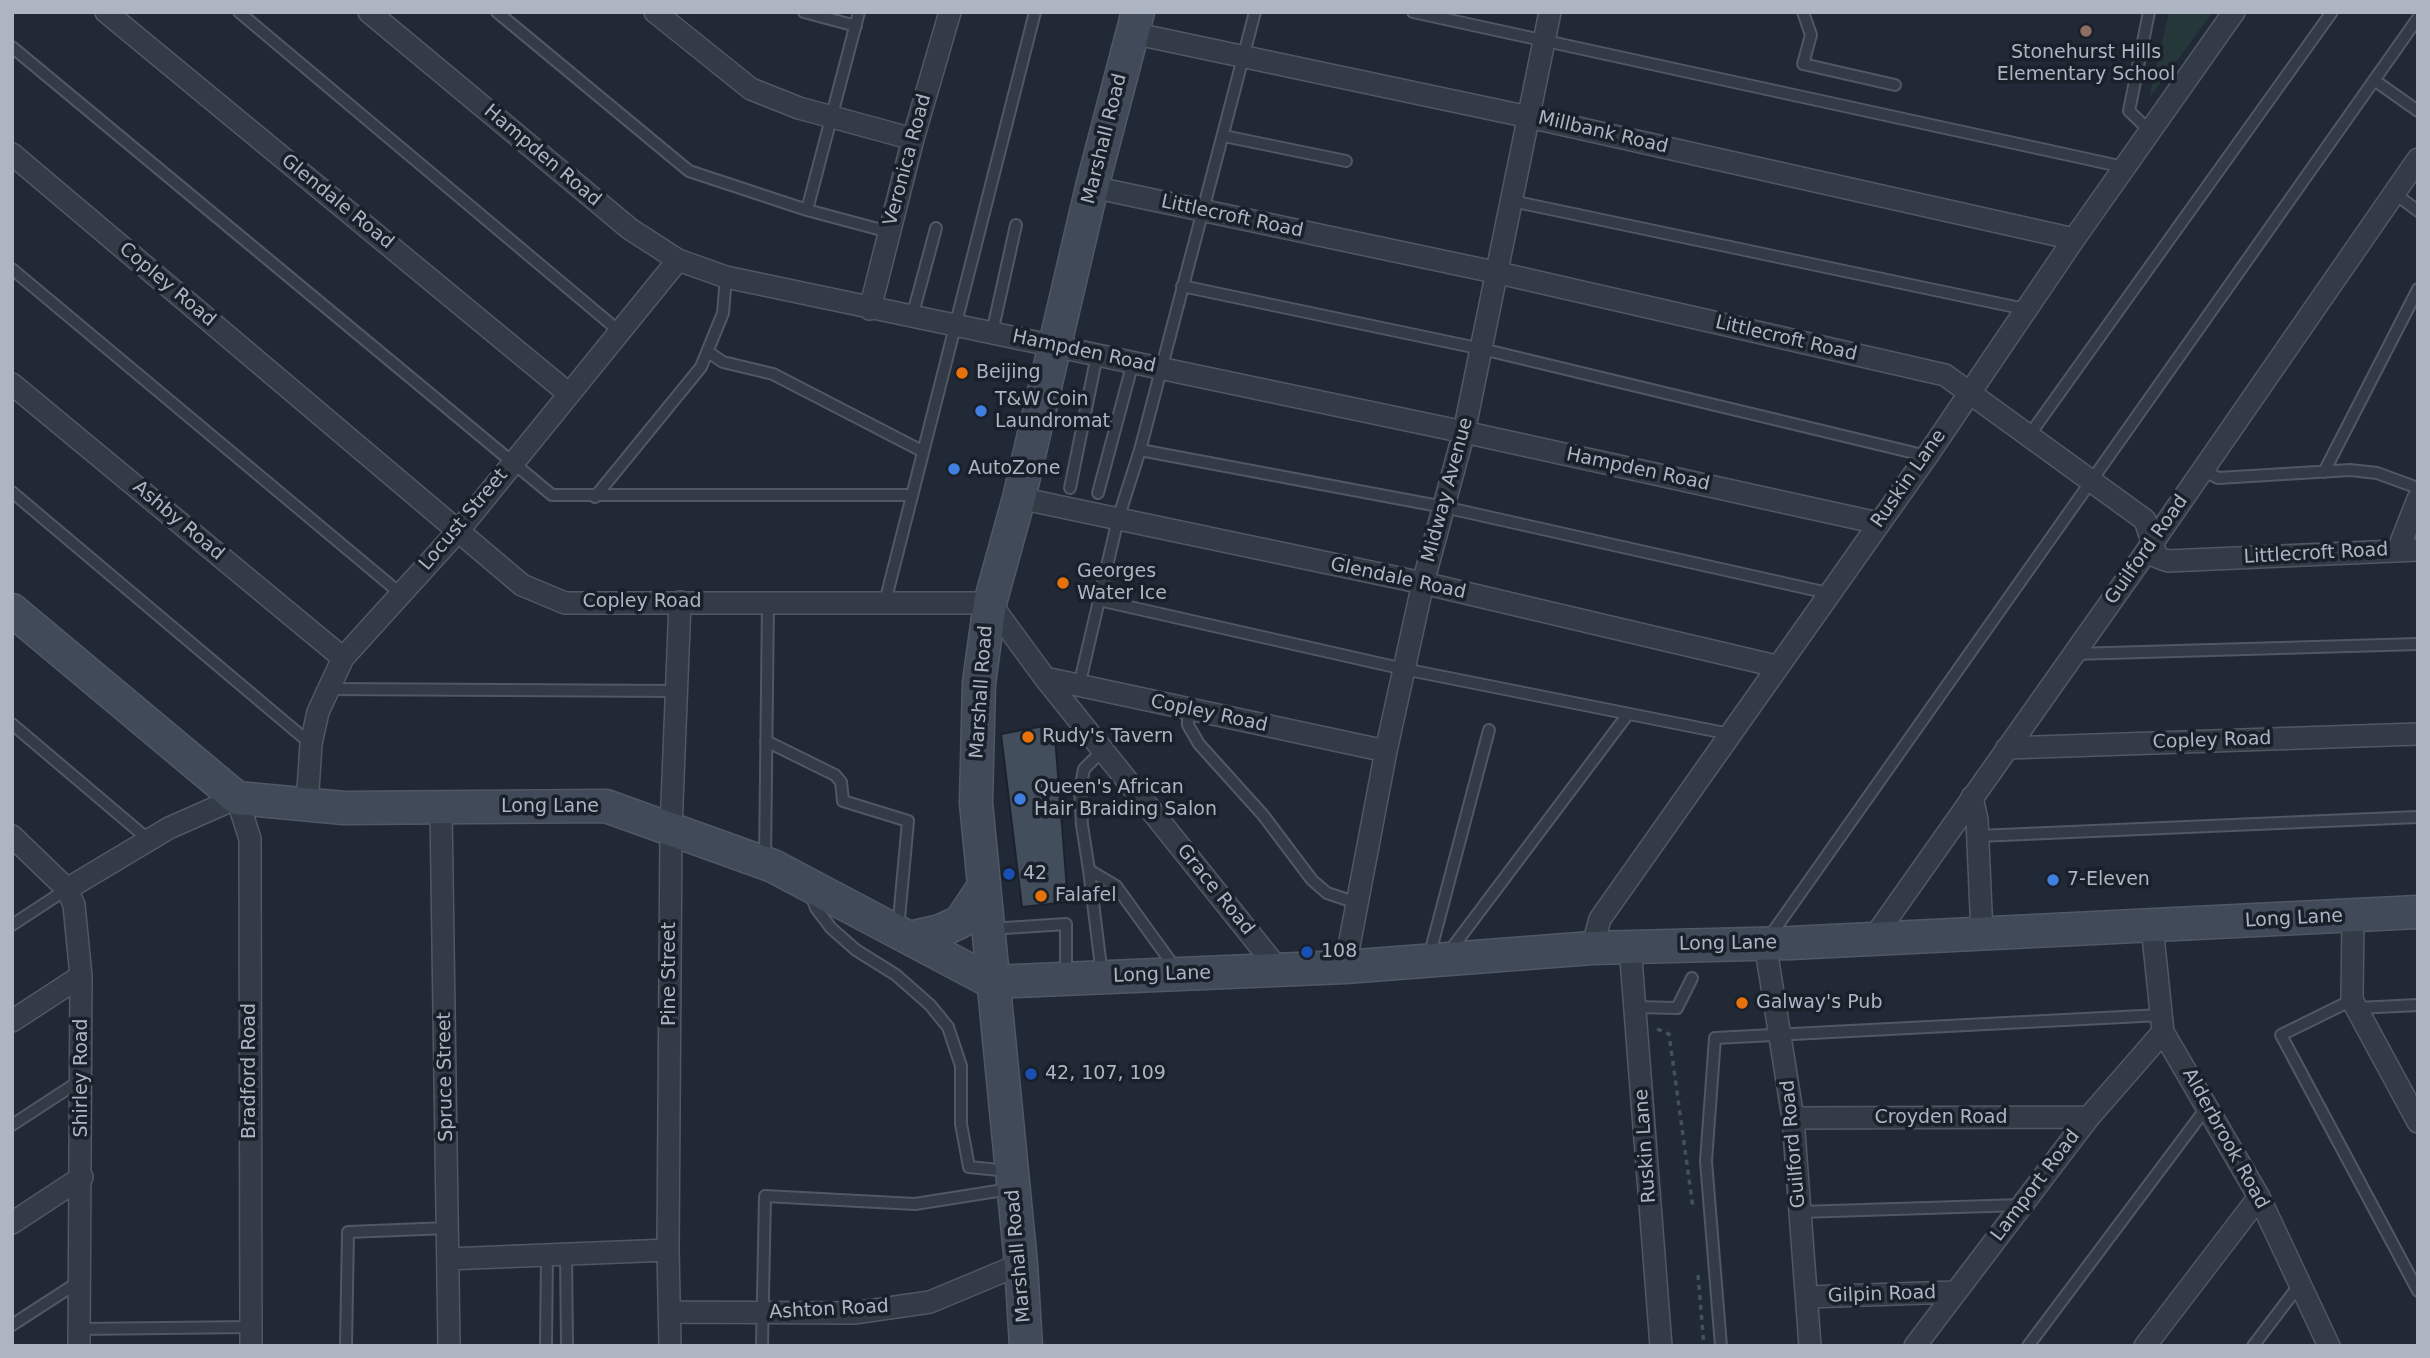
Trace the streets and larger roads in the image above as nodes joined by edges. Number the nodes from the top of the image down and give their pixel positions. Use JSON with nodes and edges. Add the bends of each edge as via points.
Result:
{"nodes":[{"id":1,"x":106,"y":12,"type":"edge"},
{"id":2,"x":369,"y":12,"type":"edge"},
{"id":3,"x":655,"y":12,"type":"edge"},
{"id":4,"x":950,"y":12,"type":"edge"},
{"id":5,"x":1550,"y":12,"type":"edge"},
{"id":6,"x":2234,"y":12,"type":"edge"},
{"id":7,"x":1135,"y":22,"type":"edge"},
{"id":8,"x":1530,"y":117,"type":"junction"},
{"id":9,"x":913,"y":139,"type":"junction"},
{"id":10,"x":12,"y":155,"type":"edge"},
{"id":11,"x":2418,"y":159,"type":"edge"},
{"id":12,"x":1092,"y":187,"type":"junction"},
{"id":13,"x":2074,"y":239,"type":"junction"},
{"id":14,"x":678,"y":260,"type":"junction"},
{"id":15,"x":1499,"y":273,"type":"junction"},
{"id":16,"x":870,"y":309,"type":"junction"},
{"id":17,"x":1054,"y":345,"type":"junction"},
{"id":18,"x":12,"y":384,"type":"edge"},
{"id":19,"x":568,"y":393,"type":"junction"},
{"id":20,"x":1968,"y":394,"type":"junction"},
{"id":21,"x":1464,"y":432,"type":"junction"},
{"id":22,"x":1018,"y":498,"type":"junction"},
{"id":23,"x":2418,"y":499,"type":"edge"},
{"id":24,"x":1878,"y":523,"type":"junction"},
{"id":25,"x":458,"y":530,"type":"junction"},
{"id":26,"x":2151,"y":545,"type":"junction"},
{"id":27,"x":2408,"y":550,"type":"edge"},
{"id":28,"x":1423,"y":583,"type":"junction"},
{"id":29,"x":680,"y":602,"type":"junction"},
{"id":30,"x":990,"y":603,"type":"junction"},
{"id":31,"x":12,"y":610,"type":"edge"},
{"id":32,"x":343,"y":658,"type":"junction"},
{"id":33,"x":1776,"y":666,"type":"junction"},
{"id":34,"x":1045,"y":678,"type":"junction"},
{"id":35,"x":2418,"y":734,"type":"edge"},
{"id":36,"x":2007,"y":748,"type":"junction"},
{"id":37,"x":1386,"y":751,"type":"junction"},
{"id":38,"x":1972,"y":797,"type":"junction"},
{"id":39,"x":237,"y":798,"type":"junction"},
{"id":40,"x":307,"y":805,"type":"junction"},
{"id":41,"x":441,"y":809,"type":"junction"},
{"id":42,"x":671,"y":828,"type":"junction"},
{"id":43,"x":12,"y":836,"type":"edge"},
{"id":44,"x":984,"y":886,"type":"junction"},
{"id":45,"x":67,"y":889,"type":"junction"},
{"id":46,"x":2418,"y":912,"type":"edge"},
{"id":47,"x":2353,"y":916,"type":"junction"},
{"id":48,"x":2152,"y":926,"type":"junction"},
{"id":49,"x":1982,"y":934,"type":"junction"},
{"id":50,"x":903,"y":935,"type":"junction"},
{"id":51,"x":1873,"y":939,"type":"junction"},
{"id":52,"x":1765,"y":943,"type":"junction"},
{"id":53,"x":1630,"y":946,"type":"junction"},
{"id":54,"x":1592,"y":948,"type":"junction"},
{"id":55,"x":1345,"y":967,"type":"junction"},
{"id":56,"x":1279,"y":970,"type":"junction"},
{"id":57,"x":81,"y":976,"type":"junction"},
{"id":58,"x":992,"y":982,"type":"junction"},
{"id":59,"x":12,"y":1021,"type":"edge"},
{"id":60,"x":2162,"y":1024,"type":"junction"},
{"id":61,"x":2089,"y":1117,"type":"junction"},
{"id":62,"x":1793,"y":1118,"type":"junction"},
{"id":63,"x":2418,"y":1122,"type":"edge"},
{"id":64,"x":82,"y":1177,"type":"junction"},
{"id":65,"x":2259,"y":1197,"type":"junction"},
{"id":66,"x":12,"y":1223,"type":"edge"},
{"id":67,"x":668,"y":1250,"type":"junction"},
{"id":68,"x":448,"y":1259,"type":"junction"},
{"id":69,"x":1021,"y":1264,"type":"junction"},
{"id":70,"x":1956,"y":1292,"type":"junction"},
{"id":71,"x":1807,"y":1297,"type":"junction"},
{"id":72,"x":670,"y":1312,"type":"junction"},
{"id":73,"x":251,"y":1336,"type":"edge"},
{"id":74,"x":79,"y":1337,"type":"edge"},
{"id":75,"x":449,"y":1346,"type":"edge"},
{"id":76,"x":670,"y":1346,"type":"edge"},
{"id":77,"x":1026,"y":1346,"type":"edge"},
{"id":78,"x":1661,"y":1346,"type":"edge"},
{"id":79,"x":1810,"y":1346,"type":"edge"},
{"id":80,"x":1915,"y":1346,"type":"edge"},
{"id":81,"x":2145,"y":1346,"type":"edge"},
{"id":82,"x":2329,"y":1346,"type":"edge"}],
"edges":[{"from":1,"to":19,"type":"street","name":"Glendale Road"},
{"from":2,"to":14,"type":"street","name":"Hampden Road","via":[[630,229]]},
{"from":3,"to":9,"type":"street","via":[[751,89]]},
{"from":4,"to":9,"type":"street","name":"Veronica Road"},
{"from":5,"to":8,"type":"street","name":"Midway Avenue"},
{"from":6,"to":13,"type":"street","name":"Ruskin Lane"},
{"from":7,"to":8,"type":"street","name":"Millbank Road","via":[[1245,57]]},
{"from":7,"to":12,"type":"street","name":"Marshall Road"},
{"from":8,"to":13,"type":"street","name":"Millbank Road"},
{"from":8,"to":15,"type":"street","name":"Midway Avenue"},
{"from":9,"to":16,"type":"street","name":"Veronica Road"},
{"from":10,"to":25,"type":"street","name":"Copley Road"},
{"from":11,"to":26,"type":"street","name":"Guilford Road"},
{"from":12,"to":15,"type":"street","name":"Littlecroft Road"},
{"from":12,"to":17,"type":"street","name":"Marshall Road"},
{"from":13,"to":20,"type":"street","name":"Ruskin Lane"},
{"from":14,"to":16,"type":"street","name":"Hampden Road","via":[[726,277]]},
{"from":14,"to":19,"type":"street","name":"Locust Street"},
{"from":15,"to":20,"type":"street","name":"Littlecroft Road","via":[[1945,376]]},
{"from":15,"to":21,"type":"street","name":"Midway Avenue"},
{"from":16,"to":17,"type":"street","name":"Hampden Road"},
{"from":17,"to":21,"type":"street","name":"Hampden Road"},
{"from":17,"to":22,"type":"street","name":"Marshall Road"},
{"from":18,"to":32,"type":"street","name":"Ashby Road"},
{"from":19,"to":25,"type":"street","name":"Locust Street"},
{"from":20,"to":24,"type":"street","name":"Ruskin Lane"},
{"from":20,"to":26,"type":"street","name":"Littlecroft Road","via":[[2145,520]]},
{"from":21,"to":24,"type":"street","name":"Hampden Road"},
{"from":21,"to":28,"type":"street","name":"Midway Avenue"},
{"from":22,"to":28,"type":"street","name":"Glendale Road"},
{"from":22,"to":30,"type":"street","name":"Marshall Road"},
{"from":23,"to":27,"type":"street"},
{"from":24,"to":33,"type":"street","name":"Ruskin Lane"},
{"from":25,"to":29,"type":"street","name":"Copley Road","via":[[522,585],[565,603]]},
{"from":25,"to":32,"type":"street","name":"Locust Street"},
{"from":26,"to":27,"type":"street","name":"Littlecroft Road","via":[[2157,557],[2168,561]]},
{"from":26,"to":36,"type":"street","name":"Guilford Road"},
{"from":28,"to":33,"type":"street","name":"Glendale Road"},
{"from":28,"to":37,"type":"street","name":"Midway Avenue"},
{"from":29,"to":30,"type":"street","name":"Copley Road"},
{"from":29,"to":42,"type":"street","name":"Pine Street"},
{"from":30,"to":34,"type":"street"},
{"from":30,"to":44,"type":"street","name":"Marshall Road","via":[[979,683],[976,803]]},
{"from":31,"to":39,"type":"street"},
{"from":32,"to":40,"type":"street","name":"Locust Street","via":[[318,712]]},
{"from":33,"to":54,"type":"street","name":"Ruskin Lane","via":[[1600,919]]},
{"from":34,"to":37,"type":"street","name":"Copley Road"},
{"from":34,"to":56,"type":"street","name":"Grace Road"},
{"from":35,"to":36,"type":"street","name":"Copley Road"},
{"from":36,"to":38,"type":"street","name":"Guilford Road"},
{"from":37,"to":55,"type":"street","name":"Midway Avenue"},
{"from":38,"to":49,"type":"street"},
{"from":38,"to":51,"type":"street","name":"Guilford Road"},
{"from":39,"to":40,"type":"street","name":"Long Lane"},
{"from":39,"to":45,"type":"street","via":[[149,839]]},
{"from":39,"to":73,"type":"street","name":"Bradford Road","via":[[250,839]]},
{"from":40,"to":41,"type":"street","name":"Long Lane"},
{"from":41,"to":42,"type":"street","name":"Long Lane","via":[[606,806]]},
{"from":41,"to":68,"type":"street","name":"Spruce Street"},
{"from":42,"to":50,"type":"street","name":"Long Lane","via":[[765,863]]},
{"from":42,"to":67,"type":"street","name":"Pine Street"},
{"from":43,"to":45,"type":"street"},
{"from":44,"to":50,"type":"street","via":[[960,922],[940,932]]},
{"from":44,"to":58,"type":"street","name":"Marshall Road"},
{"from":45,"to":57,"type":"street","name":"Shirley Road","via":[[74,905]]},
{"from":46,"to":47,"type":"street","name":"Long Lane"},
{"from":47,"to":48,"type":"street","name":"Long Lane"},
{"from":47,"to":63,"type":"street","via":[[2354,1004]]},
{"from":48,"to":49,"type":"street","name":"Long Lane"},
{"from":48,"to":60,"type":"street","name":"Alderbrook Road"},
{"from":49,"to":51,"type":"street","name":"Long Lane"},
{"from":50,"to":58,"type":"street","name":"Long Lane"},
{"from":51,"to":52,"type":"street","name":"Long Lane"},
{"from":52,"to":53,"type":"street","name":"Long Lane"},
{"from":52,"to":62,"type":"street","name":"Guilford Road"},
{"from":53,"to":54,"type":"street","name":"Long Lane"},
{"from":53,"to":78,"type":"street","name":"Ruskin Lane"},
{"from":54,"to":55,"type":"street","name":"Long Lane"},
{"from":55,"to":56,"type":"street","name":"Long Lane"},
{"from":56,"to":58,"type":"street","name":"Long Lane"},
{"from":57,"to":59,"type":"street"},
{"from":57,"to":64,"type":"street","name":"Shirley Road"},
{"from":58,"to":69,"type":"street","name":"Marshall Road"},
{"from":60,"to":61,"type":"street","name":"Lamport Road"},
{"from":60,"to":65,"type":"street","name":"Alderbrook Road"},
{"from":61,"to":62,"type":"street","name":"Croyden Road"},
{"from":61,"to":70,"type":"street","name":"Lamport Road"},
{"from":62,"to":71,"type":"street","name":"Guilford Road"},
{"from":64,"to":66,"type":"street"},
{"from":64,"to":74,"type":"street","name":"Shirley Road"},
{"from":65,"to":81,"type":"street"},
{"from":65,"to":82,"type":"street","name":"Alderbrook Road"},
{"from":67,"to":68,"type":"street"},
{"from":67,"to":72,"type":"street","name":"Pine Street"},
{"from":68,"to":75,"type":"street","name":"Spruce Street"},
{"from":69,"to":72,"type":"street","name":"Ashton Road","via":[[930,1302],[854,1313]]},
{"from":69,"to":77,"type":"street","name":"Marshall Road"},
{"from":70,"to":71,"type":"street","name":"Gilpin Road"},
{"from":70,"to":80,"type":"street","name":"Lamport Road"},
{"from":71,"to":79,"type":"street","name":"Guilford Road"},
{"from":72,"to":76,"type":"street","name":"Pine Street"}]}
